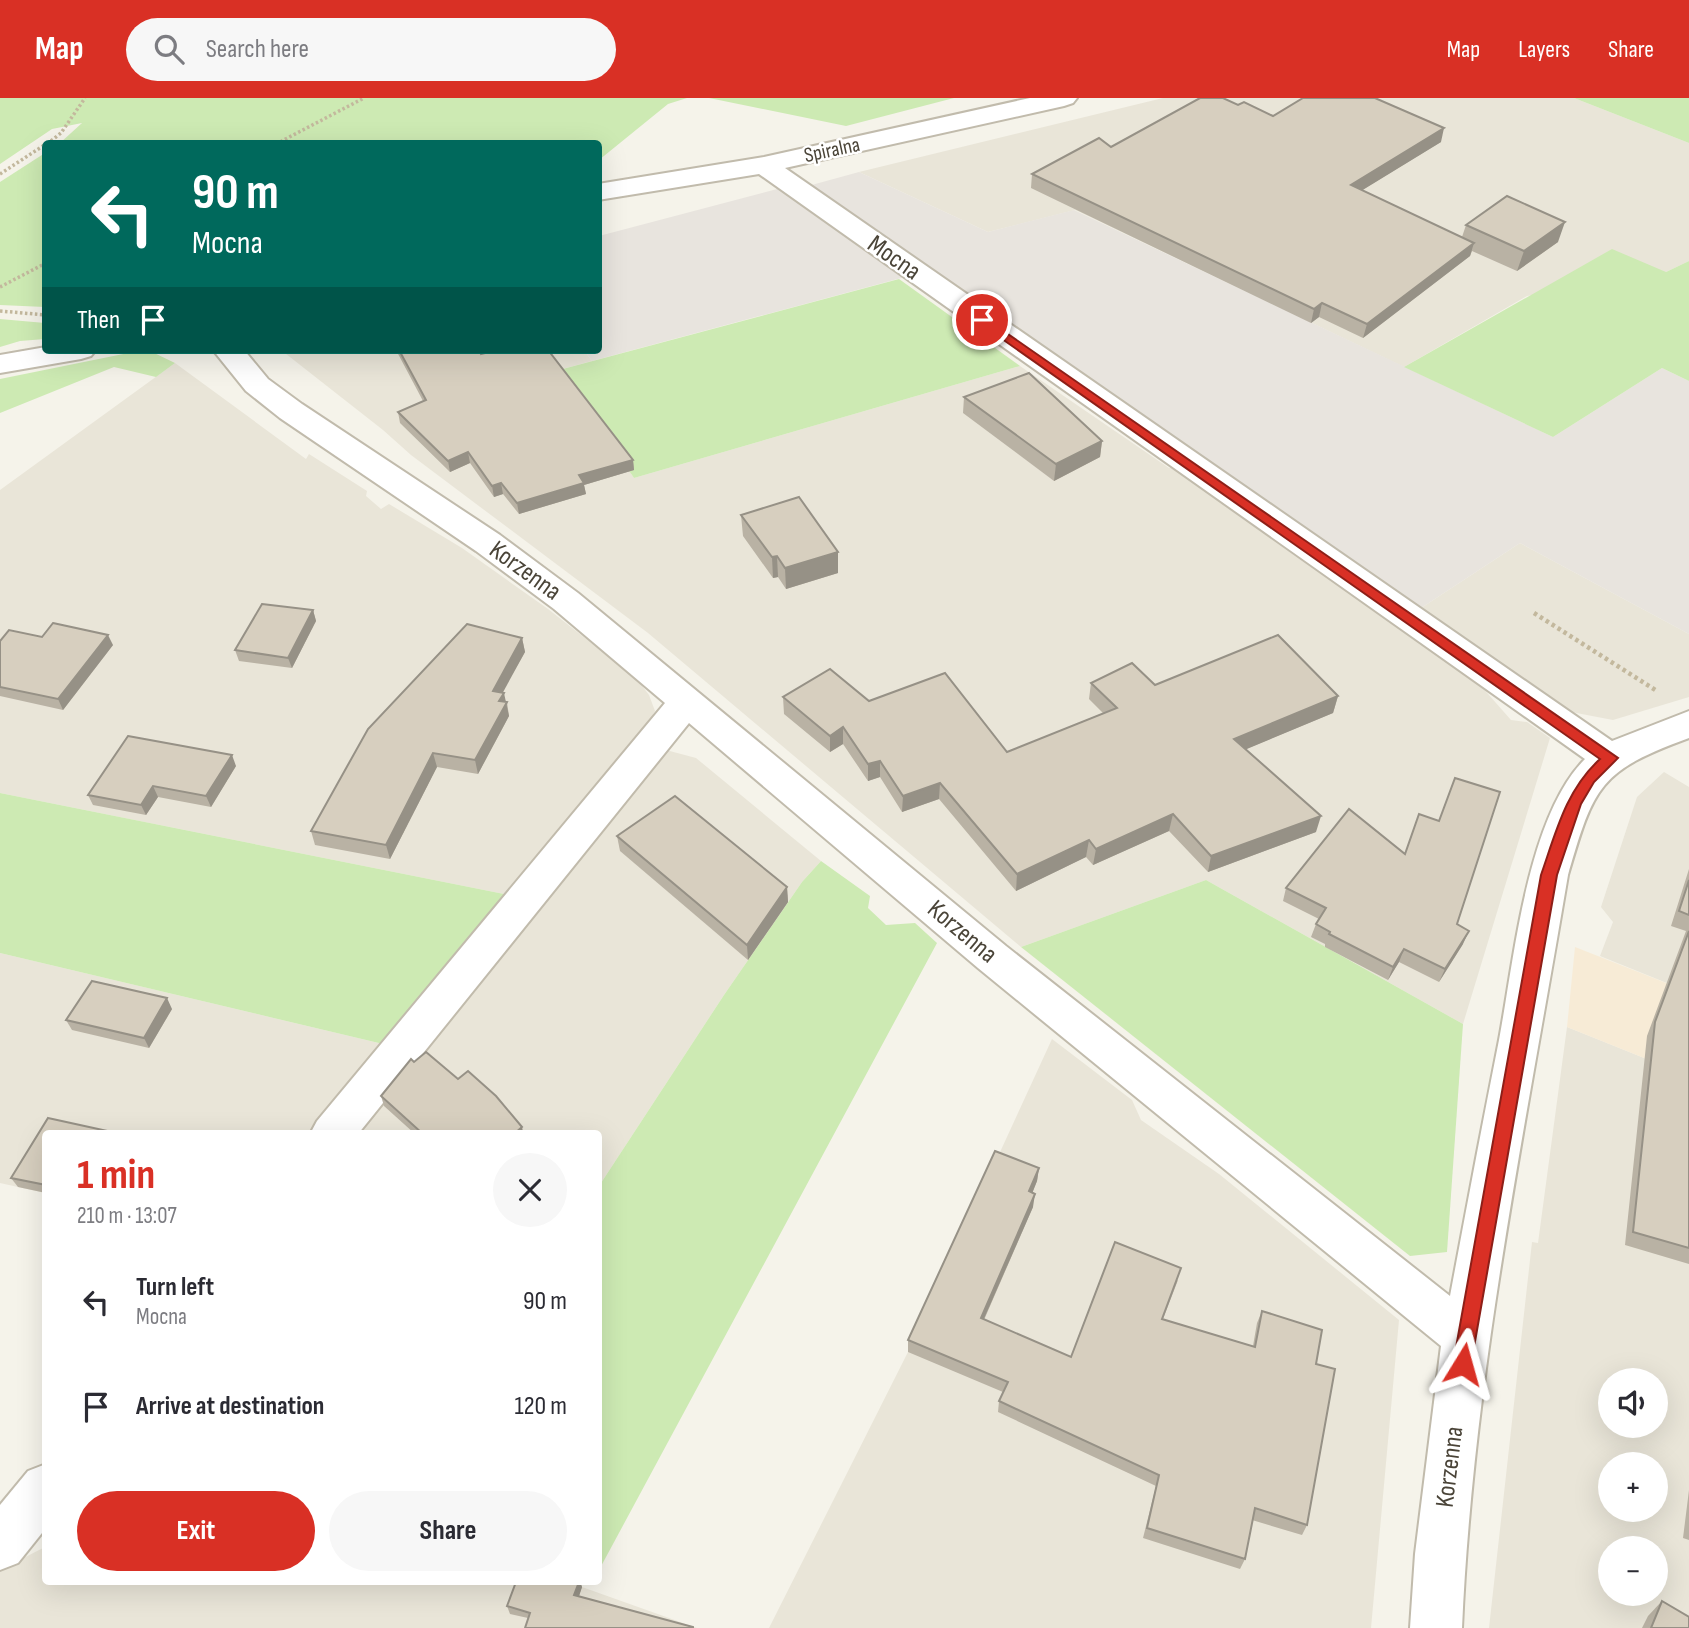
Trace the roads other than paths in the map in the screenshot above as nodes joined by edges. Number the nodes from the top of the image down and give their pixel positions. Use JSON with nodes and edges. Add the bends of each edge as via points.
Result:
{"nodes":[{"id":1,"x":1065,"y":98,"type":"edge"},
{"id":2,"x":764,"y":165,"type":"junction"},
{"id":3,"x":602,"y":191,"type":"edge"},
{"id":4,"x":58,"y":354,"type":"edge"},
{"id":5,"x":231,"y":354,"type":"edge"},
{"id":6,"x":0,"y":364,"type":"edge"},
{"id":7,"x":687,"y":701,"type":"junction"},
{"id":8,"x":1689,"y":724,"type":"edge"},
{"id":9,"x":1611,"y":758,"type":"junction"},
{"id":10,"x":335,"y":1130,"type":"edge"},
{"id":11,"x":1466,"y":1337,"type":"junction"},
{"id":12,"x":42,"y":1493,"type":"edge"},
{"id":13,"x":0,"y":1545,"type":"edge"},
{"id":14,"x":1436,"y":1628,"type":"edge"}],
"edges":[{"from":1,"to":2,"type":"street","name":"Spiralna"},
{"from":2,"to":3,"type":"street","name":"Spiralna"},
{"from":2,"to":9,"type":"street","name":"Mocna"},
{"from":4,"to":6,"type":"street"},
{"from":5,"to":7,"type":"street","name":"Korzenna","via":[[257,385],[291,411],[488,543]]},
{"from":7,"to":10,"type":"street"},
{"from":7,"to":11,"type":"street","name":"Korzenna","via":[[992,957]]},
{"from":8,"to":9,"type":"street"},
{"from":9,"to":11,"type":"street","via":[[1588,778],[1573,803],[1549,875]]},
{"from":11,"to":14,"type":"street","name":"Korzenna","via":[[1440,1554]]},
{"from":12,"to":13,"type":"street"}]}
